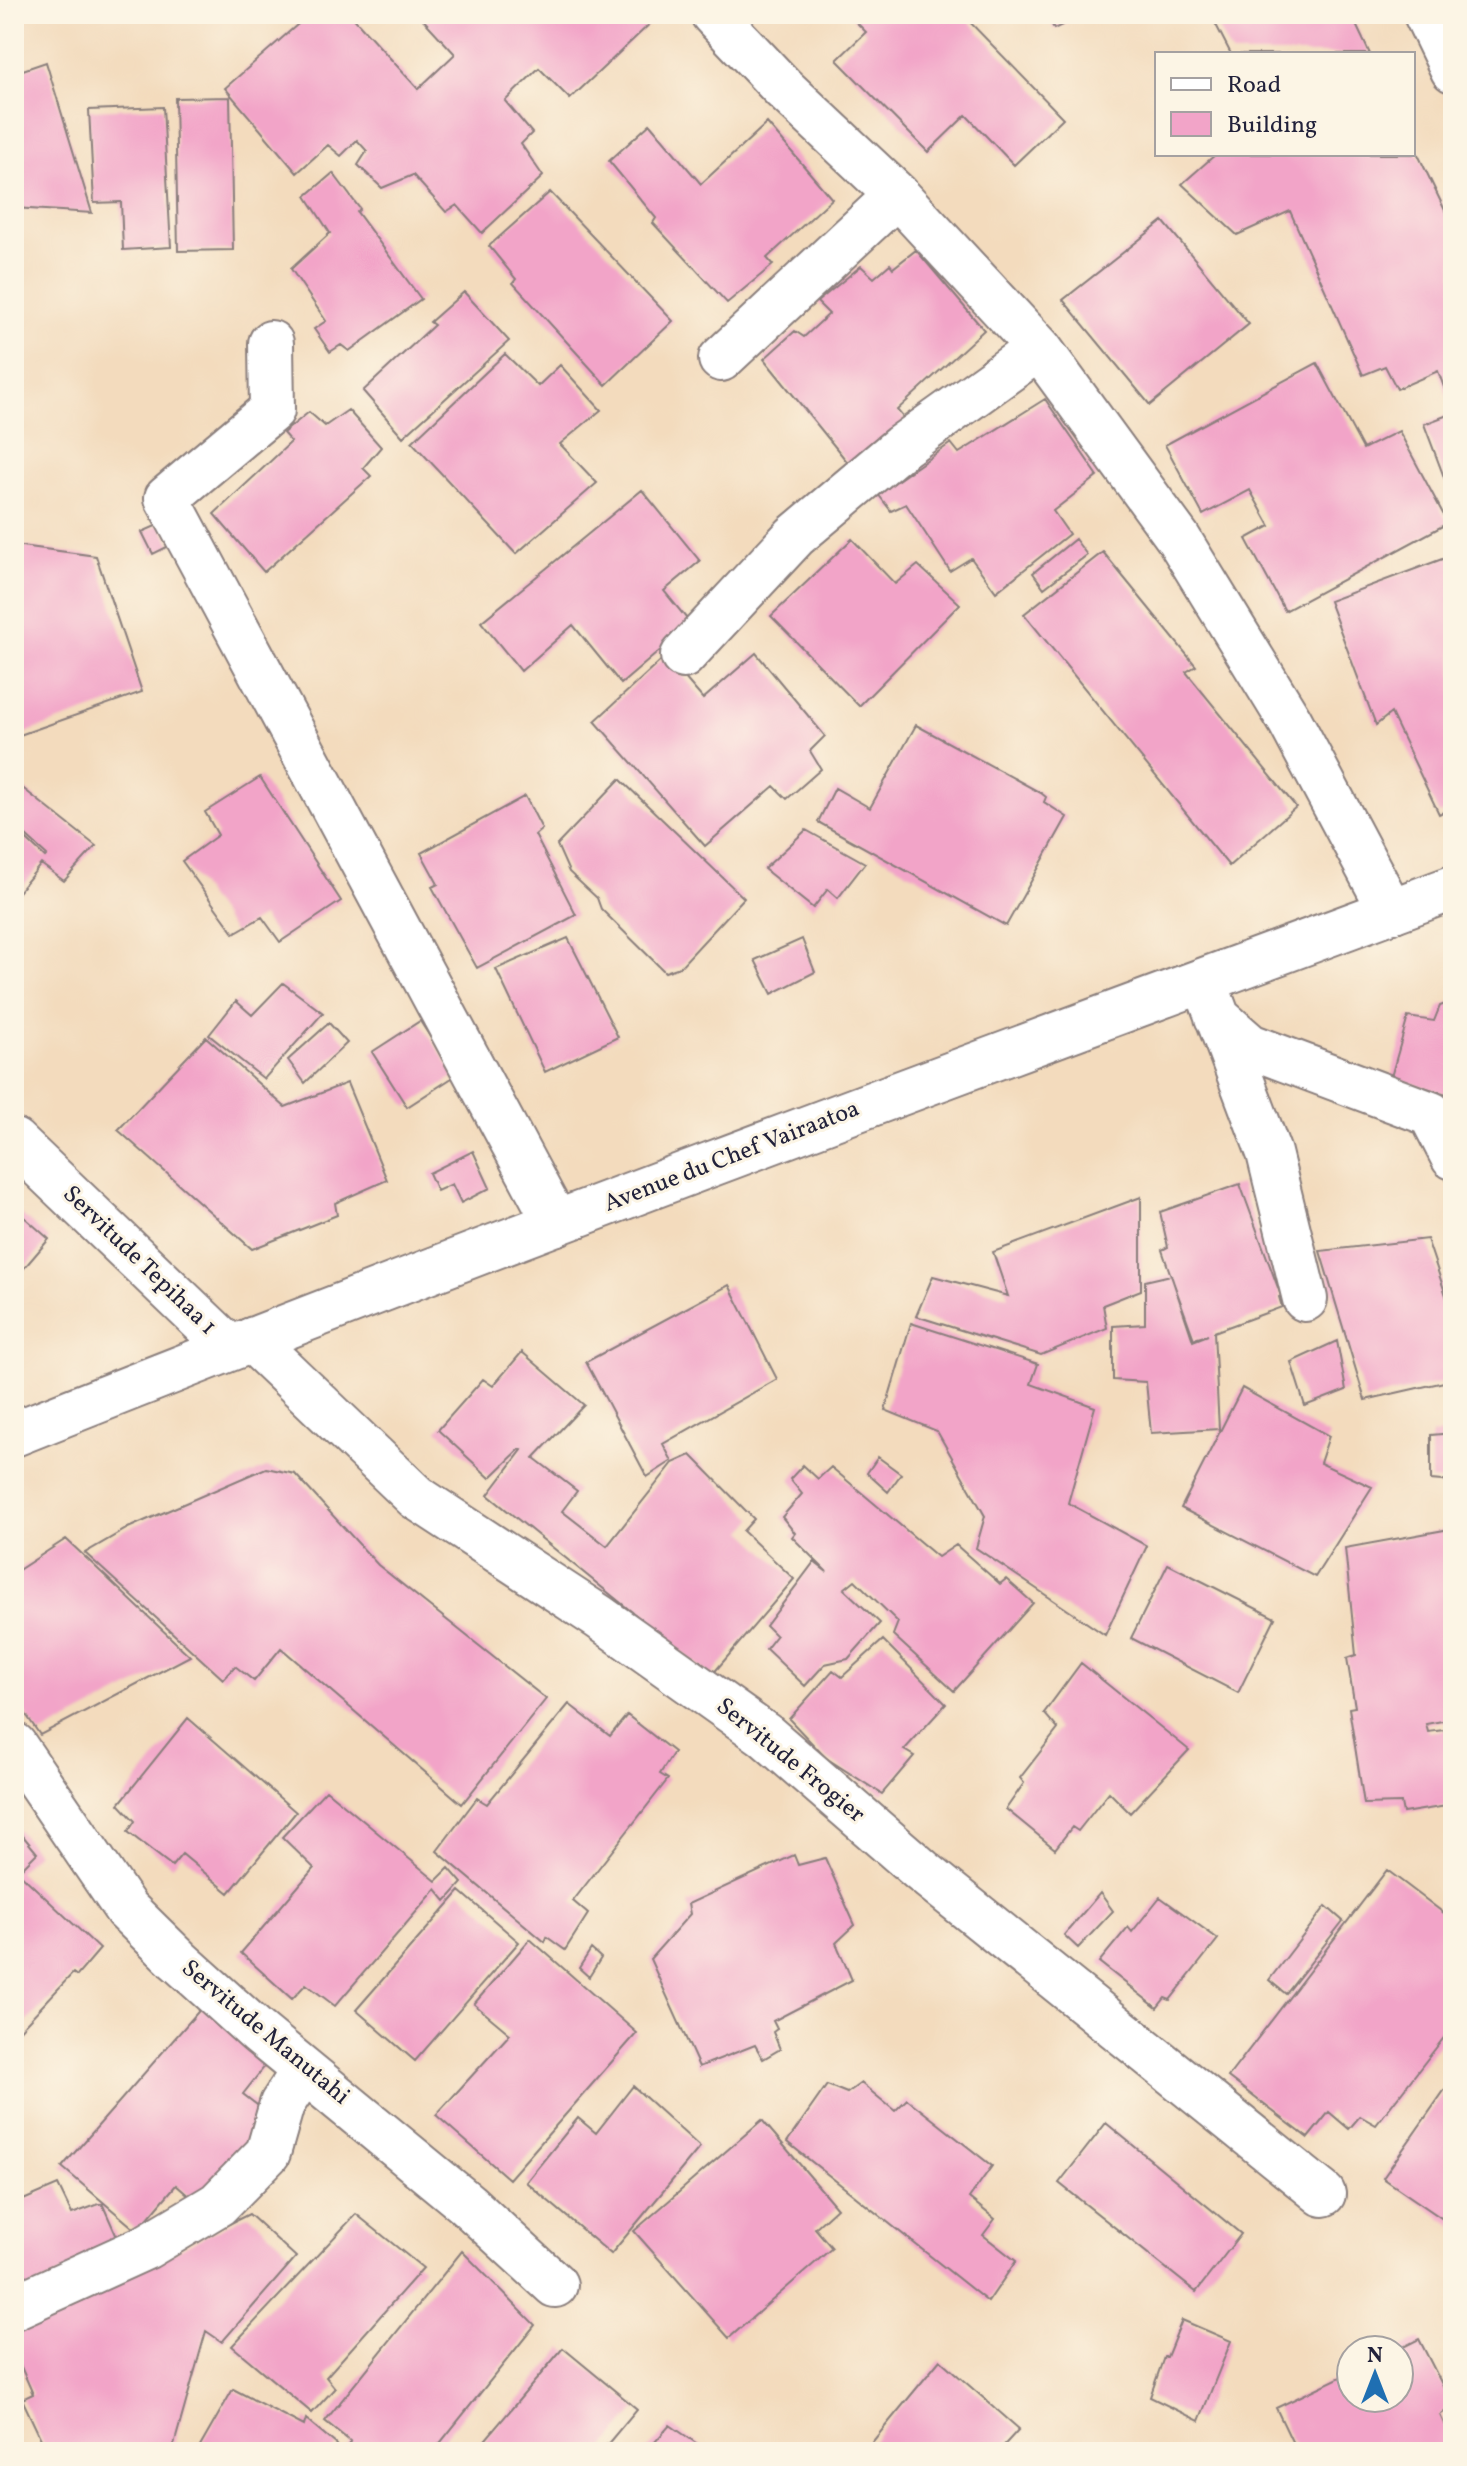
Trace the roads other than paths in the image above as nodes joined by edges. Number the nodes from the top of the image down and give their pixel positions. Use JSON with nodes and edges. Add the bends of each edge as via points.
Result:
{"nodes":[{"id":1,"x":713,"y":14,"type":"edge"},
{"id":2,"x":1426,"y":14,"type":"edge"},
{"id":3,"x":1453,"y":70,"type":"edge"},
{"id":4,"x":897,"y":195,"type":"junction"},
{"id":5,"x":271,"y":343,"type":"dead end"},
{"id":6,"x":1039,"y":348,"type":"junction"},
{"id":7,"x":721,"y":359,"type":"dead end"},
{"id":8,"x":683,"y":656,"type":"dead end"},
{"id":9,"x":1453,"y":888,"type":"edge"},
{"id":10,"x":1391,"y":911,"type":"junction"},
{"id":11,"x":1210,"y":999,"type":"junction"},
{"id":12,"x":14,"y":1141,"type":"edge"},
{"id":13,"x":1453,"y":1157,"type":"edge"},
{"id":14,"x":556,"y":1223,"type":"junction"},
{"id":15,"x":1305,"y":1299,"type":"dead end"},
{"id":16,"x":241,"y":1344,"type":"junction"},
{"id":17,"x":14,"y":1434,"type":"edge"},
{"id":18,"x":14,"y":1745,"type":"edge"},
{"id":19,"x":304,"y":2070,"type":"junction"},
{"id":20,"x":1323,"y":2194,"type":"dead end"},
{"id":21,"x":555,"y":2285,"type":"dead end"},
{"id":22,"x":14,"y":2307,"type":"edge"}],
"edges":[{"from":1,"to":4,"type":"street"},
{"from":2,"to":3,"type":"street"},
{"from":4,"to":6,"type":"street"},
{"from":4,"to":7,"type":"street"},
{"from":5,"to":14,"type":"street","via":[[272,410],[167,498]]},
{"from":6,"to":8,"type":"street","via":[[901,447],[795,536]]},
{"from":6,"to":10,"type":"street","via":[[1178,538],[1290,721]]},
{"from":9,"to":10,"type":"street","name":"Avenue du Chef Vairaatoa"},
{"from":10,"to":11,"type":"street","name":"Avenue du Chef Vairaatoa"},
{"from":11,"to":13,"type":"street","via":[[1250,1046],[1431,1114]]},
{"from":11,"to":14,"type":"street","name":"Avenue du Chef Vairaatoa"},
{"from":11,"to":15,"type":"street","via":[[1269,1153]]},
{"from":12,"to":16,"type":"street","name":"Servitude Tepihaa 1"},
{"from":14,"to":16,"type":"street","name":"Avenue du Chef Vairaatoa"},
{"from":16,"to":17,"type":"street","name":"Avenue du Chef Vairaatoa"},
{"from":16,"to":20,"type":"street","name":"Servitude Frogier","via":[[416,1497],[765,1735],[922,1871]]},
{"from":18,"to":19,"type":"street","name":"Servitude Manutahi","via":[[126,1909]]},
{"from":19,"to":21,"type":"street","name":"Servitude Manutahi","via":[[467,2204]]},
{"from":19,"to":22,"type":"street","via":[[282,2104],[268,2153],[218,2204],[146,2247]]}]}
